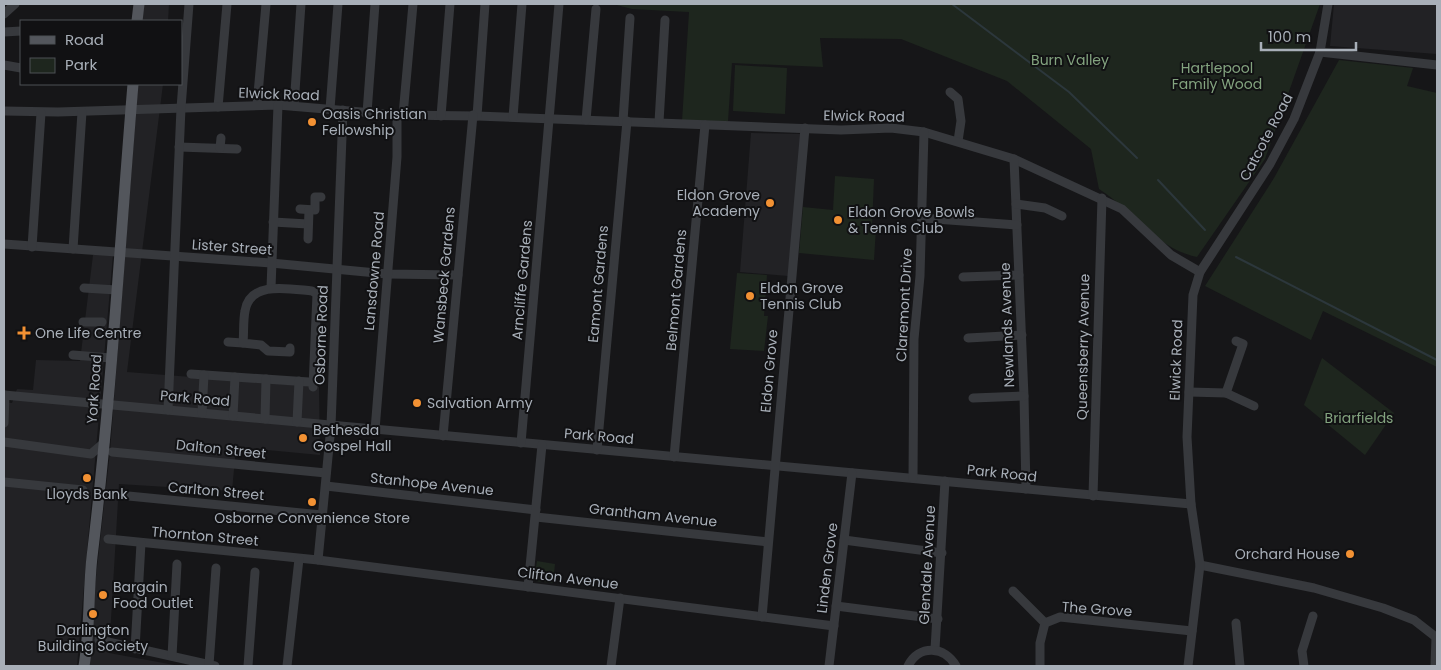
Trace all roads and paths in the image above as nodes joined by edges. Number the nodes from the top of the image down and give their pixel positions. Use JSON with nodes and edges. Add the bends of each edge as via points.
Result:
{"nodes":[{"id":1,"x":14,"y":4,"type":"edge"},
{"id":2,"x":139,"y":4,"type":"edge"},
{"id":3,"x":189,"y":4,"type":"edge"},
{"id":4,"x":227,"y":4,"type":"edge"},
{"id":5,"x":266,"y":4,"type":"edge"},
{"id":6,"x":301,"y":4,"type":"edge"},
{"id":7,"x":338,"y":4,"type":"edge"},
{"id":8,"x":375,"y":4,"type":"edge"},
{"id":9,"x":412,"y":4,"type":"edge"},
{"id":10,"x":450,"y":4,"type":"edge"},
{"id":11,"x":485,"y":4,"type":"edge"},
{"id":12,"x":522,"y":4,"type":"edge"},
{"id":13,"x":559,"y":4,"type":"edge"},
{"id":14,"x":1328,"y":4,"type":"edge"},
{"id":15,"x":596,"y":9,"type":"dead end"},
{"id":16,"x":4,"y":14,"type":"edge"},
{"id":17,"x":630,"y":18,"type":"dead end"},
{"id":18,"x":138,"y":20,"type":"edge"},
{"id":19,"x":665,"y":20,"type":"dead end"},
{"id":20,"x":20,"y":31,"type":"edge"},
{"id":21,"x":4,"y":32,"type":"edge"},
{"id":22,"x":1320,"y":52,"type":"junction"},
{"id":23,"x":4,"y":65,"type":"edge"},
{"id":24,"x":1437,"y":65,"type":"edge"},
{"id":25,"x":20,"y":68,"type":"edge"},
{"id":26,"x":133,"y":85,"type":"edge"},
{"id":27,"x":950,"y":92,"type":"dead end"},
{"id":28,"x":257,"y":105,"type":"junction"},
{"id":29,"x":278,"y":105,"type":"junction"},
{"id":30,"x":294,"y":106,"type":"junction"},
{"id":31,"x":218,"y":107,"type":"junction"},
{"id":32,"x":181,"y":108,"type":"junction"},
{"id":33,"x":330,"y":109,"type":"junction"},
{"id":34,"x":131,"y":110,"type":"junction"},
{"id":35,"x":343,"y":110,"type":"junction"},
{"id":36,"x":4,"y":111,"type":"edge"},
{"id":37,"x":82,"y":112,"type":"junction"},
{"id":38,"x":41,"y":113,"type":"junction"},
{"id":39,"x":367,"y":113,"type":"junction"},
{"id":40,"x":400,"y":115,"type":"junction"},
{"id":41,"x":440,"y":116,"type":"junction"},
{"id":42,"x":475,"y":116,"type":"junction"},
{"id":43,"x":513,"y":117,"type":"junction"},
{"id":44,"x":550,"y":119,"type":"junction"},
{"id":45,"x":586,"y":120,"type":"junction"},
{"id":46,"x":625,"y":121,"type":"junction"},
{"id":47,"x":659,"y":122,"type":"junction"},
{"id":48,"x":705,"y":125,"type":"junction"},
{"id":49,"x":805,"y":128,"type":"junction"},
{"id":50,"x":924,"y":132,"type":"junction"},
{"id":51,"x":221,"y":138,"type":"dead end"},
{"id":52,"x":958,"y":141,"type":"junction"},
{"id":53,"x":179,"y":147,"type":"junction"},
{"id":54,"x":220,"y":148,"type":"junction"},
{"id":55,"x":237,"y":149,"type":"dead end"},
{"id":56,"x":1014,"y":160,"type":"junction"},
{"id":57,"x":317,"y":194,"type":"dead end"},
{"id":58,"x":1102,"y":198,"type":"junction"},
{"id":59,"x":1016,"y":204,"type":"junction"},
{"id":60,"x":1058,"y":217,"type":"dead end"},
{"id":61,"x":922,"y":218,"type":"junction"},
{"id":62,"x":273,"y":222,"type":"junction"},
{"id":63,"x":308,"y":224,"type":"junction"},
{"id":64,"x":1017,"y":225,"type":"junction"},
{"id":65,"x":308,"y":239,"type":"dead end"},
{"id":66,"x":4,"y":244,"type":"edge"},
{"id":67,"x":32,"y":247,"type":"junction"},
{"id":68,"x":73,"y":249,"type":"junction"},
{"id":69,"x":120,"y":253,"type":"junction"},
{"id":70,"x":174,"y":257,"type":"junction"},
{"id":71,"x":272,"y":263,"type":"junction"},
{"id":72,"x":338,"y":269,"type":"junction"},
{"id":73,"x":1200,"y":272,"type":"junction"},
{"id":74,"x":387,"y":274,"type":"junction"},
{"id":75,"x":458,"y":275,"type":"junction"},
{"id":76,"x":1019,"y":276,"type":"junction"},
{"id":77,"x":963,"y":278,"type":"dead end"},
{"id":78,"x":84,"y":288,"type":"dead end"},
{"id":79,"x":271,"y":288,"type":"junction"},
{"id":80,"x":117,"y":290,"type":"junction"},
{"id":81,"x":83,"y":322,"type":"dead end"},
{"id":82,"x":102,"y":322,"type":"dead end"},
{"id":83,"x":1022,"y":335,"type":"junction"},
{"id":84,"x":968,"y":338,"type":"dead end"},
{"id":85,"x":228,"y":342,"type":"dead end"},
{"id":86,"x":243,"y":343,"type":"junction"},
{"id":87,"x":1243,"y":344,"type":"dead end"},
{"id":88,"x":290,"y":348,"type":"dead end"},
{"id":89,"x":73,"y":355,"type":"dead end"},
{"id":90,"x":111,"y":358,"type":"junction"},
{"id":91,"x":191,"y":374,"type":"dead end"},
{"id":92,"x":204,"y":375,"type":"junction"},
{"id":93,"x":235,"y":377,"type":"junction"},
{"id":94,"x":266,"y":379,"type":"junction"},
{"id":95,"x":299,"y":381,"type":"junction"},
{"id":96,"x":1189,"y":392,"type":"junction"},
{"id":97,"x":1226,"y":393,"type":"junction"},
{"id":98,"x":4,"y":395,"type":"edge"},
{"id":99,"x":1024,"y":396,"type":"junction"},
{"id":100,"x":973,"y":398,"type":"dead end"},
{"id":101,"x":108,"y":404,"type":"junction"},
{"id":102,"x":1254,"y":406,"type":"dead end"},
{"id":103,"x":168,"y":410,"type":"junction"},
{"id":104,"x":202,"y":413,"type":"junction"},
{"id":105,"x":233,"y":416,"type":"junction"},
{"id":106,"x":265,"y":418,"type":"junction"},
{"id":107,"x":297,"y":422,"type":"junction"},
{"id":108,"x":4,"y":423,"type":"edge"},
{"id":109,"x":331,"y":426,"type":"junction"},
{"id":110,"x":375,"y":430,"type":"junction"},
{"id":111,"x":444,"y":436,"type":"junction"},
{"id":112,"x":4,"y":442,"type":"edge"},
{"id":113,"x":106,"y":442,"type":"junction"},
{"id":114,"x":521,"y":443,"type":"junction"},
{"id":115,"x":542,"y":445,"type":"junction"},
{"id":116,"x":597,"y":450,"type":"junction"},
{"id":117,"x":112,"y":452,"type":"dead end"},
{"id":118,"x":674,"y":457,"type":"junction"},
{"id":119,"x":775,"y":466,"type":"junction"},
{"id":120,"x":326,"y":473,"type":"junction"},
{"id":121,"x":852,"y":473,"type":"junction"},
{"id":122,"x":913,"y":478,"type":"junction"},
{"id":123,"x":945,"y":481,"type":"junction"},
{"id":124,"x":4,"y":482,"type":"edge"},
{"id":125,"x":326,"y":486,"type":"junction"},
{"id":126,"x":1026,"y":489,"type":"junction"},
{"id":127,"x":83,"y":490,"type":"dead end"},
{"id":128,"x":108,"y":494,"type":"dead end"},
{"id":129,"x":1093,"y":496,"type":"junction"},
{"id":130,"x":1191,"y":504,"type":"junction"},
{"id":131,"x":536,"y":513,"type":"junction"},
{"id":132,"x":322,"y":514,"type":"junction"},
{"id":133,"x":108,"y":539,"type":"dead end"},
{"id":134,"x":844,"y":540,"type":"junction"},
{"id":135,"x":768,"y":542,"type":"junction"},
{"id":136,"x":141,"y":543,"type":"junction"},
{"id":137,"x":942,"y":553,"type":"junction"},
{"id":138,"x":300,"y":558,"type":"junction"},
{"id":139,"x":318,"y":560,"type":"junction"},
{"id":140,"x":177,"y":564,"type":"dead end"},
{"id":141,"x":1200,"y":565,"type":"junction"},
{"id":142,"x":216,"y":568,"type":"dead end"},
{"id":143,"x":255,"y":572,"type":"dead end"},
{"id":144,"x":528,"y":587,"type":"junction"},
{"id":145,"x":1013,"y":591,"type":"dead end"},
{"id":146,"x":620,"y":598,"type":"junction"},
{"id":147,"x":836,"y":606,"type":"junction"},
{"id":148,"x":1313,"y":616,"type":"dead end"},
{"id":149,"x":762,"y":617,"type":"junction"},
{"id":150,"x":938,"y":619,"type":"junction"},
{"id":151,"x":1045,"y":623,"type":"junction"},
{"id":152,"x":1236,"y":623,"type":"dead end"},
{"id":153,"x":834,"y":626,"type":"junction"},
{"id":154,"x":1192,"y":631,"type":"junction"},
{"id":155,"x":1437,"y":637,"type":"edge"},
{"id":156,"x":99,"y":640,"type":"dead end"},
{"id":157,"x":135,"y":649,"type":"junction"},
{"id":158,"x":935,"y":649,"type":"junction"},
{"id":159,"x":172,"y":656,"type":"junction"},
{"id":160,"x":84,"y":666,"type":"edge"},
{"id":161,"x":212,"y":666,"type":"edge"},
{"id":162,"x":248,"y":666,"type":"edge"},
{"id":163,"x":287,"y":666,"type":"edge"},
{"id":164,"x":611,"y":666,"type":"edge"},
{"id":165,"x":829,"y":666,"type":"edge"},
{"id":166,"x":908,"y":666,"type":"edge"},
{"id":167,"x":956,"y":666,"type":"edge"},
{"id":168,"x":1040,"y":666,"type":"edge"},
{"id":169,"x":1188,"y":666,"type":"edge"},
{"id":170,"x":1240,"y":666,"type":"edge"},
{"id":171,"x":1304,"y":666,"type":"edge"},
{"id":172,"x":1435,"y":666,"type":"edge"}],
"edges":[{"from":1,"to":16,"type":"street"},
{"from":2,"to":18,"type":"main road"},
{"from":3,"to":32,"type":"street"},
{"from":4,"to":31,"type":"street"},
{"from":5,"to":28,"type":"street"},
{"from":6,"to":30,"type":"street"},
{"from":7,"to":33,"type":"street"},
{"from":8,"to":39,"type":"street"},
{"from":9,"to":40,"type":"street","name":"Lansdowne Road"},
{"from":10,"to":41,"type":"street"},
{"from":11,"to":42,"type":"street","name":"Wansbeck Gardens"},
{"from":12,"to":43,"type":"street"},
{"from":13,"to":44,"type":"street","name":"Arncliffe Gardens"},
{"from":14,"to":22,"type":"street","name":"Catcote Road"},
{"from":15,"to":45,"type":"street"},
{"from":17,"to":46,"type":"street","name":"Eamont Gardens"},
{"from":19,"to":47,"type":"street"},
{"from":20,"to":21,"type":"street"},
{"from":22,"to":24,"type":"street"},
{"from":22,"to":73,"type":"street","name":"Catcote Road","via":[[1294,119],[1270,164]]},
{"from":23,"to":25,"type":"street"},
{"from":26,"to":34,"type":"main road","name":"York Road"},
{"from":27,"to":52,"type":"street","via":[[962,99]]},
{"from":28,"to":29,"type":"street","name":"Elwick Road"},
{"from":28,"to":31,"type":"street","name":"Elwick Road"},
{"from":29,"to":30,"type":"street","name":"Elwick Road"},
{"from":29,"to":62,"type":"street"},
{"from":30,"to":33,"type":"street","name":"Elwick Road"},
{"from":31,"to":32,"type":"street","name":"Elwick Road"},
{"from":32,"to":34,"type":"street","name":"Elwick Road"},
{"from":32,"to":53,"type":"street"},
{"from":33,"to":35,"type":"street","name":"Elwick Road"},
{"from":34,"to":37,"type":"street","name":"Elwick Road"},
{"from":34,"to":69,"type":"main road","name":"York Road"},
{"from":35,"to":39,"type":"street","name":"Elwick Road"},
{"from":35,"to":72,"type":"street","name":"Osborne Road"},
{"from":36,"to":38,"type":"street","name":"Elwick Road"},
{"from":37,"to":38,"type":"street","name":"Elwick Road"},
{"from":37,"to":68,"type":"street"},
{"from":38,"to":67,"type":"street"},
{"from":39,"to":40,"type":"street","name":"Elwick Road"},
{"from":40,"to":41,"type":"street","name":"Elwick Road"},
{"from":40,"to":74,"type":"street","name":"Lansdowne Road"},
{"from":41,"to":42,"type":"street","name":"Elwick Road"},
{"from":42,"to":43,"type":"street","name":"Elwick Road"},
{"from":42,"to":75,"type":"street","name":"Wansbeck Gardens"},
{"from":43,"to":44,"type":"street","name":"Elwick Road"},
{"from":44,"to":45,"type":"street","name":"Elwick Road"},
{"from":44,"to":114,"type":"street","name":"Arncliffe Gardens"},
{"from":45,"to":46,"type":"street","name":"Elwick Road"},
{"from":46,"to":47,"type":"street","name":"Elwick Road"},
{"from":46,"to":116,"type":"street","name":"Eamont Gardens"},
{"from":47,"to":48,"type":"street","name":"Elwick Road"},
{"from":48,"to":49,"type":"street","name":"Elwick Road"},
{"from":48,"to":118,"type":"street","name":"Belmont Gardens"},
{"from":49,"to":50,"type":"street","name":"Elwick Road","via":[[891,128]]},
{"from":49,"to":119,"type":"street","name":"Eldon Grove"},
{"from":50,"to":52,"type":"street","name":"Elwick Road"},
{"from":50,"to":61,"type":"street","name":"Claremont Drive"},
{"from":51,"to":54,"type":"street"},
{"from":52,"to":56,"type":"street","name":"Elwick Road"},
{"from":53,"to":54,"type":"street"},
{"from":53,"to":70,"type":"street"},
{"from":54,"to":55,"type":"street"},
{"from":56,"to":58,"type":"street","name":"Elwick Road"},
{"from":56,"to":59,"type":"street","name":"Newlands Avenue"},
{"from":57,"to":63,"type":"street","via":[[315,210],[304,210]]},
{"from":58,"to":73,"type":"street","name":"Elwick Road","via":[[1122,209],[1171,255]]},
{"from":58,"to":129,"type":"street","name":"Queensberry Avenue"},
{"from":59,"to":60,"type":"street","via":[[1045,208]]},
{"from":59,"to":64,"type":"street","name":"Newlands Avenue"},
{"from":61,"to":64,"type":"street"},
{"from":61,"to":122,"type":"street","name":"Claremont Drive","via":[[914,339]]},
{"from":62,"to":63,"type":"street"},
{"from":62,"to":71,"type":"street"},
{"from":63,"to":65,"type":"street"},
{"from":64,"to":76,"type":"street","name":"Newlands Avenue"},
{"from":66,"to":67,"type":"street","name":"Lister Street"},
{"from":67,"to":68,"type":"street","name":"Lister Street"},
{"from":68,"to":69,"type":"street","name":"Lister Street"},
{"from":69,"to":70,"type":"street","name":"Lister Street"},
{"from":69,"to":80,"type":"main road","name":"York Road"},
{"from":70,"to":71,"type":"street","name":"Lister Street"},
{"from":70,"to":103,"type":"street"},
{"from":71,"to":72,"type":"street","name":"Lister Street"},
{"from":71,"to":79,"type":"street"},
{"from":72,"to":74,"type":"street","name":"Lister Street"},
{"from":72,"to":109,"type":"street","name":"Osborne Road"},
{"from":73,"to":96,"type":"street","name":"Elwick Road","via":[[1193,295]]},
{"from":74,"to":75,"type":"street","name":"Lister Street"},
{"from":74,"to":110,"type":"street","name":"Lansdowne Road"},
{"from":75,"to":111,"type":"street","name":"Wansbeck Gardens"},
{"from":76,"to":77,"type":"street"},
{"from":76,"to":83,"type":"street","name":"Newlands Avenue"},
{"from":78,"to":80,"type":"street"},
{"from":79,"to":86,"type":"street","via":[[254,294],[249,300],[245,310]]},
{"from":79,"to":95,"type":"street","via":[[317,294],[311,385]]},
{"from":80,"to":90,"type":"main road","name":"York Road"},
{"from":81,"to":82,"type":"street"},
{"from":83,"to":84,"type":"street"},
{"from":83,"to":99,"type":"street","name":"Newlands Avenue"},
{"from":85,"to":86,"type":"street"},
{"from":86,"to":88,"type":"street","via":[[261,345],[268,350],[290,352]]},
{"from":87,"to":97,"type":"street"},
{"from":89,"to":90,"type":"street"},
{"from":90,"to":101,"type":"main road","name":"York Road"},
{"from":91,"to":92,"type":"street"},
{"from":92,"to":93,"type":"street"},
{"from":92,"to":104,"type":"street"},
{"from":93,"to":94,"type":"street"},
{"from":93,"to":105,"type":"street"},
{"from":94,"to":95,"type":"street"},
{"from":94,"to":106,"type":"street"},
{"from":95,"to":107,"type":"street"},
{"from":96,"to":97,"type":"street"},
{"from":96,"to":130,"type":"street","name":"Elwick Road","via":[[1187,437]]},
{"from":97,"to":102,"type":"street"},
{"from":98,"to":101,"type":"street","name":"Park Road"},
{"from":98,"to":108,"type":"street"},
{"from":99,"to":100,"type":"street"},
{"from":99,"to":126,"type":"street","name":"Newlands Avenue"},
{"from":101,"to":103,"type":"street","name":"Park Road"},
{"from":101,"to":113,"type":"main road","name":"York Road"},
{"from":103,"to":104,"type":"street","name":"Park Road"},
{"from":104,"to":105,"type":"street","name":"Park Road"},
{"from":105,"to":106,"type":"street","name":"Park Road"},
{"from":106,"to":107,"type":"street","name":"Park Road"},
{"from":107,"to":109,"type":"street","name":"Park Road"},
{"from":109,"to":110,"type":"street","name":"Park Road"},
{"from":109,"to":120,"type":"street","name":"Osborne Road"},
{"from":110,"to":111,"type":"street","name":"Park Road"},
{"from":111,"to":114,"type":"street","name":"Park Road"},
{"from":112,"to":113,"type":"street","via":[[91,454]]},
{"from":113,"to":160,"type":"main road","name":"York Road"},
{"from":114,"to":115,"type":"street","name":"Park Road"},
{"from":115,"to":116,"type":"street","name":"Park Road"},
{"from":115,"to":131,"type":"street"},
{"from":116,"to":118,"type":"street","name":"Park Road"},
{"from":117,"to":120,"type":"street","name":"Dalton Street"},
{"from":118,"to":119,"type":"street","name":"Park Road"},
{"from":119,"to":121,"type":"street","name":"Park Road"},
{"from":119,"to":135,"type":"street","name":"Eldon Grove"},
{"from":120,"to":125,"type":"street","name":"Osborne Road"},
{"from":121,"to":122,"type":"street","name":"Park Road"},
{"from":121,"to":134,"type":"street","name":"Linden Grove"},
{"from":122,"to":123,"type":"street","name":"Park Road"},
{"from":123,"to":126,"type":"street","name":"Park Road"},
{"from":123,"to":137,"type":"street","name":"Glendale Avenue"},
{"from":124,"to":127,"type":"street"},
{"from":125,"to":131,"type":"street","name":"Stanhope Avenue"},
{"from":125,"to":132,"type":"street","name":"Osborne Road"},
{"from":126,"to":129,"type":"street","name":"Park Road"},
{"from":128,"to":132,"type":"street","name":"Carlton Street"},
{"from":129,"to":130,"type":"street","name":"Park Road"},
{"from":130,"to":141,"type":"street","name":"Elwick Road"},
{"from":131,"to":135,"type":"street","name":"Grantham Avenue"},
{"from":131,"to":144,"type":"street"},
{"from":132,"to":139,"type":"street","name":"Osborne Road"},
{"from":133,"to":136,"type":"street","name":"Thornton Street"},
{"from":134,"to":137,"type":"street"},
{"from":134,"to":147,"type":"street","name":"Linden Grove"},
{"from":135,"to":149,"type":"street","name":"Eldon Grove"},
{"from":136,"to":138,"type":"street","name":"Thornton Street"},
{"from":136,"to":157,"type":"street"},
{"from":137,"to":150,"type":"street","name":"Glendale Avenue"},
{"from":138,"to":139,"type":"street","name":"Clifton Avenue"},
{"from":138,"to":163,"type":"street"},
{"from":139,"to":144,"type":"street","name":"Clifton Avenue"},
{"from":140,"to":159,"type":"street"},
{"from":141,"to":154,"type":"street","name":"Elwick Road"},
{"from":141,"to":155,"type":"street","via":[[1314,588],[1383,608],[1414,620]]},
{"from":142,"to":161,"type":"street"},
{"from":143,"to":162,"type":"street"},
{"from":144,"to":146,"type":"street","name":"Clifton Avenue"},
{"from":145,"to":151,"type":"street"},
{"from":146,"to":149,"type":"street","name":"Clifton Avenue"},
{"from":146,"to":164,"type":"street"},
{"from":147,"to":150,"type":"street"},
{"from":147,"to":153,"type":"street","name":"Linden Grove"},
{"from":148,"to":171,"type":"street","via":[[1302,651]]},
{"from":149,"to":153,"type":"street","name":"Clifton Avenue"},
{"from":150,"to":158,"type":"street","name":"Glendale Avenue"},
{"from":151,"to":154,"type":"street","name":"The Grove","via":[[1060,617]]},
{"from":151,"to":168,"type":"street","name":"The Grove","via":[[1040,643]]},
{"from":152,"to":170,"type":"street"},
{"from":153,"to":165,"type":"street","name":"Linden Grove"},
{"from":154,"to":169,"type":"street","name":"Elwick Road"},
{"from":155,"to":172,"type":"street"},
{"from":156,"to":157,"type":"street"},
{"from":157,"to":159,"type":"street"},
{"from":158,"to":166,"type":"street","via":[[919,654]]},
{"from":158,"to":167,"type":"street","via":[[946,654]]},
{"from":159,"to":161,"type":"street"}]}
